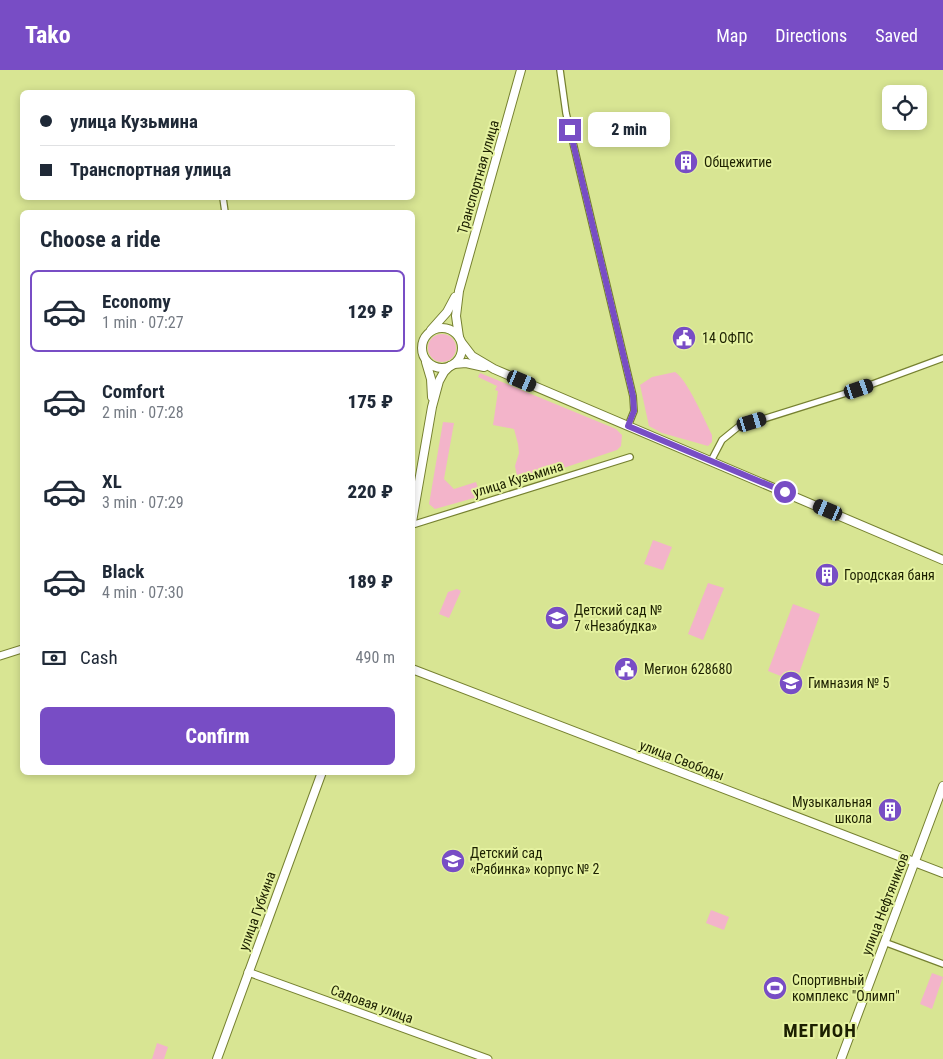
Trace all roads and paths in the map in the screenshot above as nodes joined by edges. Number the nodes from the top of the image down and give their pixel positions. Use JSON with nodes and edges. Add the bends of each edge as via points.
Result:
{"nodes":[{"id":1,"x":522,"y":70,"type":"edge"},
{"id":2,"x":560,"y":70,"type":"edge"},
{"id":3,"x":459,"y":291,"type":"junction"},
{"id":4,"x":428,"y":334,"type":"junction"},
{"id":5,"x":460,"y":340,"type":"junction"},
{"id":6,"x":425,"y":358,"type":"junction"},
{"id":7,"x":943,"y":358,"type":"edge"},
{"id":8,"x":452,"y":365,"type":"junction"},
{"id":9,"x":494,"y":369,"type":"junction"},
{"id":10,"x":432,"y":407,"type":"junction"},
{"id":11,"x":628,"y":426,"type":"junction"},
{"id":12,"x":630,"y":457,"type":"dead end"},
{"id":13,"x":711,"y":461,"type":"junction"},
{"id":14,"x":415,"y":506,"type":"edge"},
{"id":15,"x":415,"y":523,"type":"edge"},
{"id":16,"x":943,"y":560,"type":"edge"},
{"id":17,"x":20,"y":650,"type":"edge"},
{"id":18,"x":0,"y":656,"type":"edge"},
{"id":19,"x":415,"y":671,"type":"edge"},
{"id":20,"x":321,"y":775,"type":"edge"},
{"id":21,"x":943,"y":786,"type":"edge"},
{"id":22,"x":915,"y":862,"type":"junction"},
{"id":23,"x":943,"y":873,"type":"edge"},
{"id":24,"x":884,"y":942,"type":"junction"},
{"id":25,"x":943,"y":964,"type":"edge"},
{"id":26,"x":248,"y":972,"type":"junction"},
{"id":27,"x":217,"y":1059,"type":"edge"},
{"id":28,"x":488,"y":1059,"type":"edge"},
{"id":29,"x":842,"y":1059,"type":"edge"}],
"edges":[{"from":1,"to":3,"type":"main road","name":"Транспортная улица"},
{"from":2,"to":11,"type":"street","via":[[566,113],[633,396],[634,411]]},
{"from":3,"to":4,"type":"main road","via":[[447,312]]},
{"from":3,"to":5,"type":"main road","via":[[456,316]]},
{"from":4,"to":5,"type":"main road","via":[[446,328]]},
{"from":4,"to":6,"type":"main road","via":[[422,345]]},
{"from":5,"to":8,"type":"main road","via":[[461,355]]},
{"from":5,"to":9,"type":"main road","via":[[472,356]]},
{"from":6,"to":8,"type":"main road","via":[[436,367]]},
{"from":6,"to":10,"type":"main road","via":[[431,379]]},
{"from":7,"to":13,"type":"street","via":[[859,389],[738,427],[722,440]]},
{"from":8,"to":9,"type":"main road","via":[[466,363]]},
{"from":8,"to":10,"type":"main road","via":[[439,381]]},
{"from":9,"to":11,"type":"main road"},
{"from":10,"to":14,"type":"main road"},
{"from":11,"to":13,"type":"main road"},
{"from":12,"to":15,"type":"street","name":"улица Кузьмина"},
{"from":13,"to":16,"type":"main road"},
{"from":17,"to":18,"type":"street"},
{"from":19,"to":22,"type":"main road","name":"улица Свободы"},
{"from":20,"to":26,"type":"main road","name":"улица Губкина"},
{"from":21,"to":22,"type":"main road","name":"улица Нефтяников"},
{"from":22,"to":23,"type":"main road","name":"улица Свободы"},
{"from":22,"to":24,"type":"main road","name":"улица Нефтяников"},
{"from":24,"to":25,"type":"street"},
{"from":24,"to":29,"type":"main road","name":"улица Нефтяников"},
{"from":26,"to":27,"type":"main road","name":"улица Губкина"},
{"from":26,"to":28,"type":"street","name":"Садовая улица"}]}
